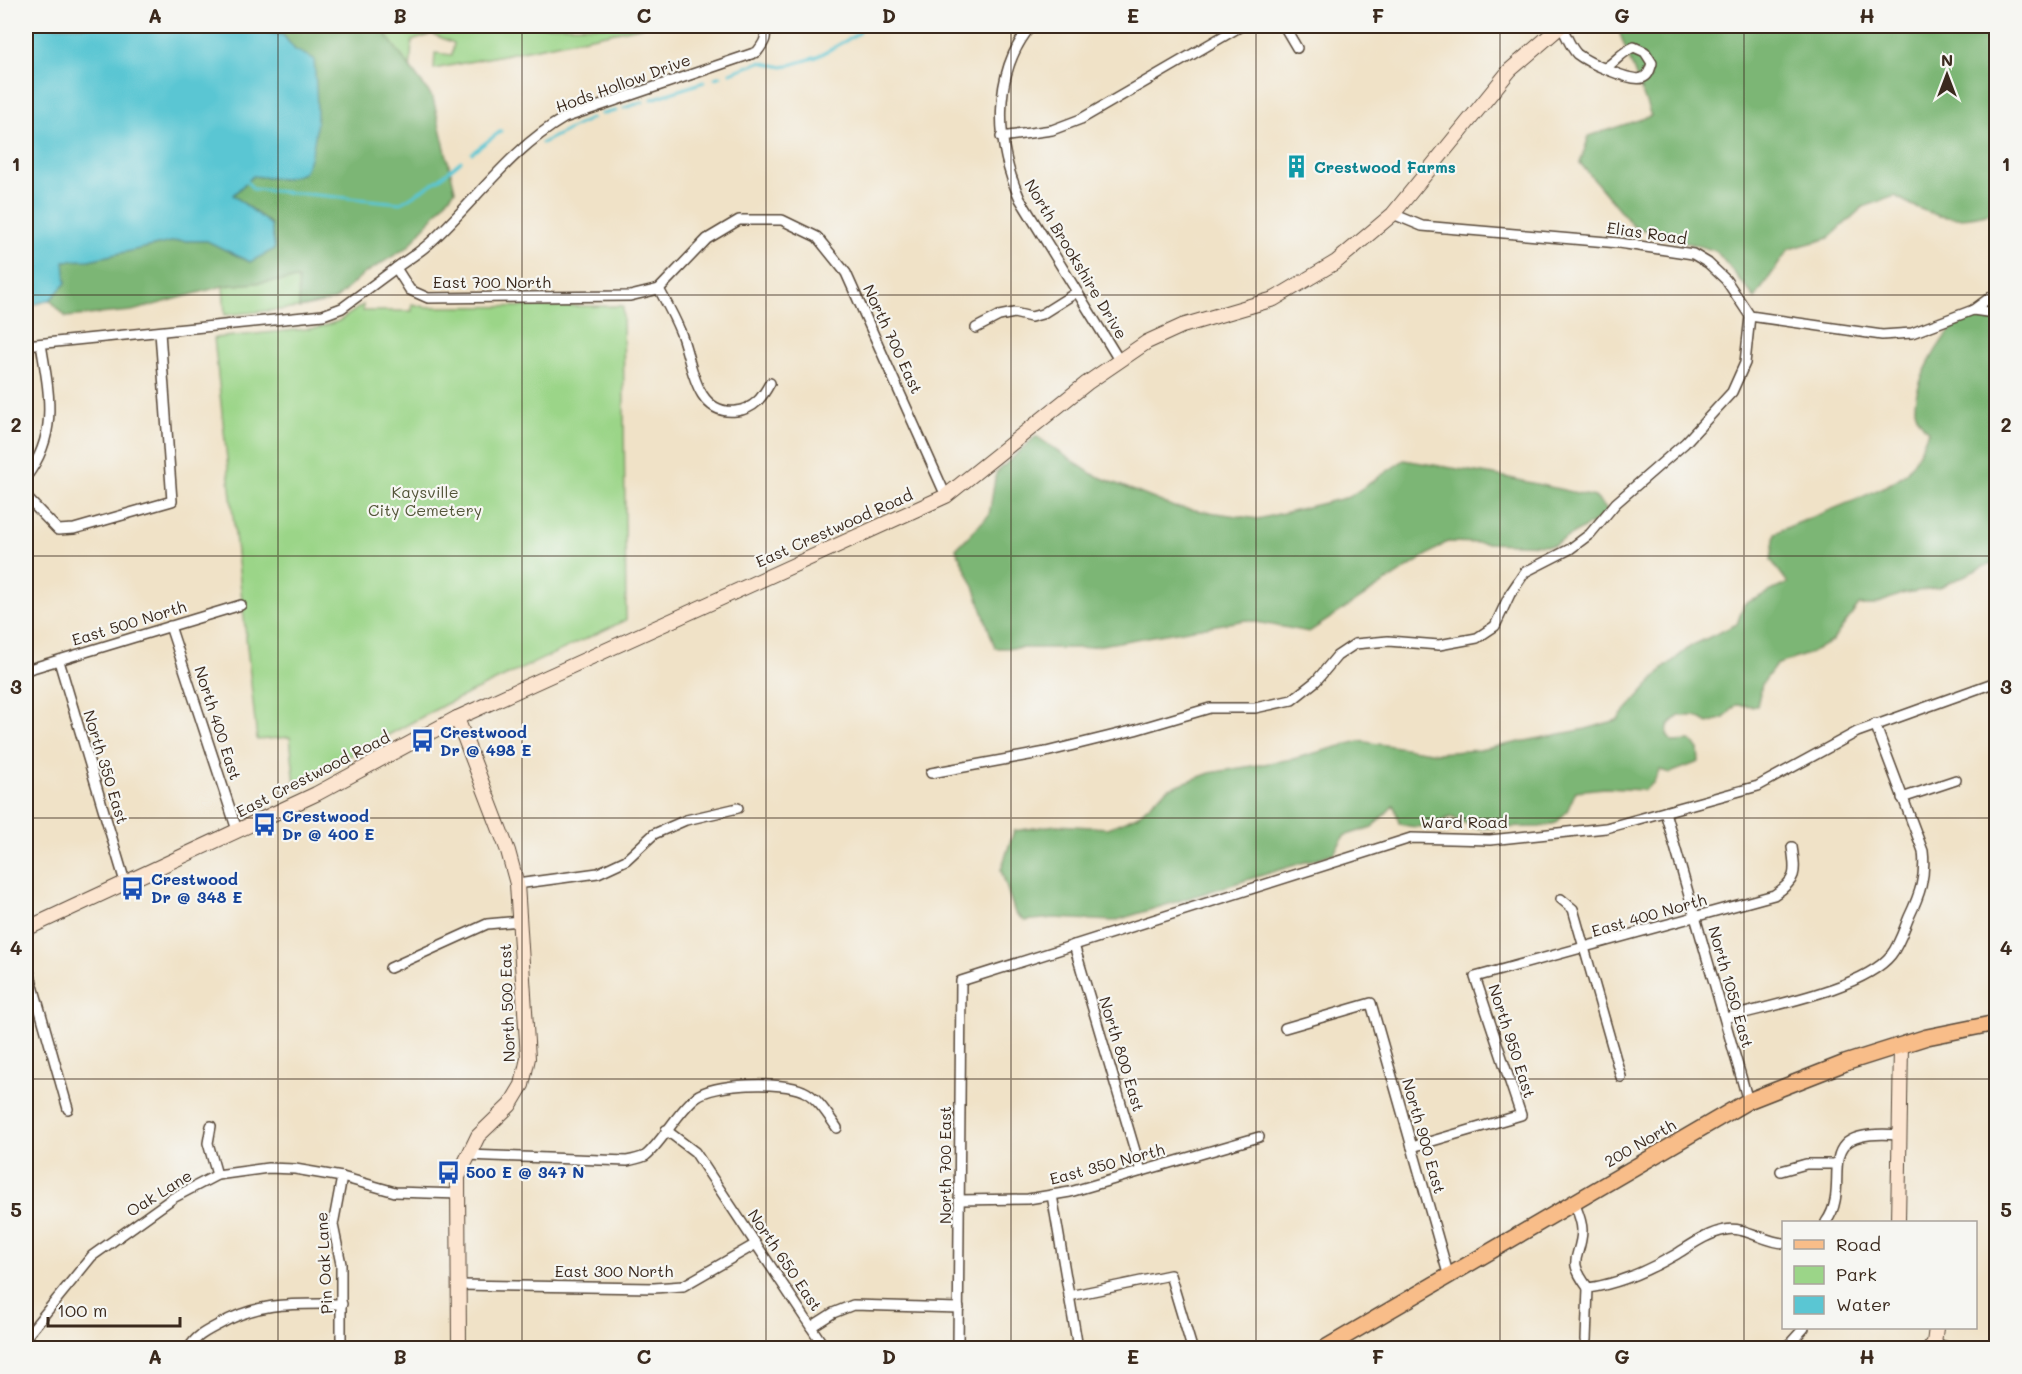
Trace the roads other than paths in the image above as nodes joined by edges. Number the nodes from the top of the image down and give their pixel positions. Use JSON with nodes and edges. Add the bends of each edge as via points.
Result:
{"nodes":[{"id":1,"x":762,"y":26,"type":"edge"},
{"id":2,"x":1241,"y":26,"type":"edge"},
{"id":3,"x":1284,"y":26,"type":"edge"},
{"id":4,"x":1561,"y":26,"type":"edge"},
{"id":5,"x":1028,"y":29,"type":"edge"},
{"id":6,"x":1297,"y":48,"type":"dead end"},
{"id":7,"x":1605,"y":68,"type":"junction"},
{"id":8,"x":1001,"y":137,"type":"junction"},
{"id":9,"x":1393,"y":214,"type":"junction"},
{"id":10,"x":396,"y":268,"type":"junction"},
{"id":11,"x":659,"y":289,"type":"junction"},
{"id":12,"x":1077,"y":292,"type":"junction"},
{"id":13,"x":1996,"y":293,"type":"edge"},
{"id":14,"x":1996,"y":309,"type":"edge"},
{"id":15,"x":1973,"y":310,"type":"junction"},
{"id":16,"x":1750,"y":316,"type":"junction"},
{"id":17,"x":976,"y":328,"type":"dead end"},
{"id":18,"x":160,"y":332,"type":"junction"},
{"id":19,"x":41,"y":344,"type":"junction"},
{"id":20,"x":26,"y":345,"type":"edge"},
{"id":21,"x":1119,"y":360,"type":"junction"},
{"id":22,"x":770,"y":383,"type":"dead end"},
{"id":23,"x":26,"y":477,"type":"edge"},
{"id":24,"x":946,"y":496,"type":"junction"},
{"id":25,"x":26,"y":497,"type":"edge"},
{"id":26,"x":241,"y":605,"type":"dead end"},
{"id":27,"x":170,"y":626,"type":"junction"},
{"id":28,"x":59,"y":661,"type":"junction"},
{"id":29,"x":26,"y":670,"type":"edge"},
{"id":30,"x":1996,"y":682,"type":"edge"},
{"id":31,"x":457,"y":718,"type":"junction"},
{"id":32,"x":1875,"y":724,"type":"junction"},
{"id":33,"x":931,"y":773,"type":"dead end"},
{"id":34,"x":1956,"y":780,"type":"dead end"},
{"id":35,"x":1902,"y":798,"type":"junction"},
{"id":36,"x":738,"y":808,"type":"dead end"},
{"id":37,"x":1665,"y":812,"type":"junction"},
{"id":38,"x":237,"y":830,"type":"junction"},
{"id":39,"x":1792,"y":847,"type":"dead end"},
{"id":40,"x":124,"y":882,"type":"junction"},
{"id":41,"x":517,"y":884,"type":"junction"},
{"id":42,"x":1561,"y":899,"type":"dead end"},
{"id":43,"x":1695,"y":917,"type":"junction"},
{"id":44,"x":520,"y":921,"type":"junction"},
{"id":45,"x":26,"y":929,"type":"edge"},
{"id":46,"x":1074,"y":945,"type":"junction"},
{"id":47,"x":1584,"y":948,"type":"junction"},
{"id":48,"x":26,"y":961,"type":"edge"},
{"id":49,"x":390,"y":968,"type":"dead end"},
{"id":50,"x":1475,"y":977,"type":"joint"},
{"id":51,"x":961,"y":981,"type":"joint"},
{"id":52,"x":1725,"y":1018,"type":"junction"},
{"id":53,"x":1996,"y":1023,"type":"edge"},
{"id":54,"x":1285,"y":1028,"type":"dead end"},
{"id":55,"x":1901,"y":1046,"type":"junction"},
{"id":56,"x":1621,"y":1077,"type":"dead end"},
{"id":57,"x":1748,"y":1101,"type":"junction"},
{"id":58,"x":68,"y":1108,"type":"dead end"},
{"id":59,"x":211,"y":1126,"type":"dead end"},
{"id":60,"x":837,"y":1128,"type":"dead end"},
{"id":61,"x":666,"y":1130,"type":"junction"},
{"id":62,"x":1899,"y":1135,"type":"junction"},
{"id":63,"x":1258,"y":1137,"type":"dead end"},
{"id":64,"x":1412,"y":1147,"type":"junction"},
{"id":65,"x":466,"y":1155,"type":"junction"},
{"id":66,"x":1835,"y":1164,"type":"junction"},
{"id":67,"x":1141,"y":1171,"type":"junction"},
{"id":68,"x":1781,"y":1171,"type":"dead end"},
{"id":69,"x":217,"y":1175,"type":"junction"},
{"id":70,"x":342,"y":1177,"type":"junction"},
{"id":71,"x":459,"y":1194,"type":"junction"},
{"id":72,"x":1052,"y":1195,"type":"junction"},
{"id":73,"x":959,"y":1200,"type":"junction"},
{"id":74,"x":1574,"y":1202,"type":"junction"},
{"id":75,"x":1826,"y":1221,"type":"edge"},
{"id":76,"x":1898,"y":1221,"type":"edge"},
{"id":77,"x":1782,"y":1242,"type":"edge"},
{"id":78,"x":756,"y":1244,"type":"junction"},
{"id":79,"x":1449,"y":1277,"type":"junction"},
{"id":80,"x":460,"y":1285,"type":"junction"},
{"id":81,"x":1588,"y":1288,"type":"junction"},
{"id":82,"x":1070,"y":1296,"type":"junction"},
{"id":83,"x":342,"y":1304,"type":"junction"},
{"id":84,"x":959,"y":1308,"type":"junction"},
{"id":85,"x":811,"y":1327,"type":"junction"},
{"id":86,"x":1803,"y":1329,"type":"edge"},
{"id":87,"x":1936,"y":1329,"type":"edge"},
{"id":88,"x":26,"y":1337,"type":"edge"},
{"id":89,"x":1586,"y":1340,"type":"dead end"},
{"id":90,"x":1932,"y":1346,"type":"edge"},
{"id":91,"x":189,"y":1348,"type":"edge"},
{"id":92,"x":341,"y":1348,"type":"edge"},
{"id":93,"x":459,"y":1348,"type":"edge"},
{"id":94,"x":825,"y":1348,"type":"edge"},
{"id":95,"x":958,"y":1348,"type":"edge"},
{"id":96,"x":1078,"y":1348,"type":"edge"},
{"id":97,"x":1192,"y":1348,"type":"edge"},
{"id":98,"x":1325,"y":1348,"type":"edge"},
{"id":99,"x":1786,"y":1348,"type":"edge"},
{"id":100,"x":1950,"y":1348,"type":"edge"}],
"edges":[{"from":1,"to":10,"type":"street","name":"Hods Hollow Drive","via":[[765,41],[757,51],[564,118],[541,131],[432,241]]},
{"from":2,"to":8,"type":"street","via":[[1081,119],[1052,130]]},
{"from":3,"to":6,"type":"street"},
{"from":4,"to":7,"type":"street","via":[[1576,52]]},
{"from":4,"to":9,"type":"street","name":"East Crestwood Road","via":[[1496,87]]},
{"from":5,"to":8,"type":"street","name":"North Brookshire Drive","via":[[1010,66],[1001,99]]},
{"from":7,"to":7,"type":"street","via":[[1642,79],[1649,74],[1652,63],[1645,52],[1634,47],[1621,52]]},
{"from":8,"to":12,"type":"street","name":"North Brookshire Drive","via":[[1008,173],[1020,199]]},
{"from":9,"to":16,"type":"street","name":"Elias Road","via":[[1422,226],[1619,243],[1693,254],[1726,280]]},
{"from":9,"to":21,"type":"street","name":"East Crestwood Road","via":[[1336,262],[1274,299],[1182,326]]},
{"from":10,"to":11,"type":"street","name":"East 700 North","via":[[410,290],[428,298],[630,296]]},
{"from":10,"to":18,"type":"street","via":[[342,308],[323,315]]},
{"from":11,"to":22,"type":"street","via":[[681,333],[695,383],[715,407],[732,412],[748,410],[762,399]]},
{"from":11,"to":24,"type":"street","name":"North 700 East","via":[[707,239],[739,220],[782,220],[818,237],[846,273]]},
{"from":12,"to":17,"type":"street","via":[[1042,314],[999,316]]},
{"from":12,"to":21,"type":"street","name":"North Brookshire Drive"},
{"from":13,"to":15,"type":"street"},
{"from":14,"to":15,"type":"street"},
{"from":15,"to":16,"type":"street","via":[[1912,333],[1882,335]]},
{"from":16,"to":33,"type":"street","via":[[1745,363],[1732,392],[1685,443],[1616,503],[1590,534],[1525,572],[1495,626],[1477,638],[1439,645],[1388,640],[1355,644],[1292,700],[1255,708],[1210,708],[1046,752]]},
{"from":18,"to":19,"type":"street"},
{"from":18,"to":25,"type":"street","via":[[172,501],[74,530],[58,531]]},
{"from":19,"to":20,"type":"street"},
{"from":19,"to":23,"type":"street","via":[[50,425],[38,461]]},
{"from":21,"to":24,"type":"street","name":"East Crestwood Road"},
{"from":24,"to":31,"type":"street","name":"East Crestwood Road"},
{"from":26,"to":27,"type":"street","name":"East 500 North"},
{"from":27,"to":28,"type":"street","name":"East 500 North"},
{"from":27,"to":38,"type":"street","name":"North 400 East"},
{"from":28,"to":29,"type":"street","name":"East 500 North"},
{"from":28,"to":40,"type":"street","name":"North 350 East"},
{"from":30,"to":32,"type":"street","name":"Ward Road"},
{"from":31,"to":38,"type":"street","name":"East Crestwood Road","via":[[316,794]]},
{"from":31,"to":41,"type":"street","name":"North 500 East"},
{"from":32,"to":35,"type":"street"},
{"from":32,"to":37,"type":"street","name":"Ward Road","via":[[1758,786]]},
{"from":34,"to":35,"type":"street"},
{"from":35,"to":52,"type":"street","via":[[1923,851],[1925,872],[1921,894],[1892,954],[1878,969],[1854,982]]},
{"from":36,"to":41,"type":"street","via":[[686,819],[654,834],[626,860],[598,873]]},
{"from":37,"to":43,"type":"street","name":"North 1050 East"},
{"from":37,"to":46,"type":"street","name":"Ward Road","via":[[1606,828],[1490,840],[1411,838]]},
{"from":38,"to":40,"type":"street","name":"East Crestwood Road"},
{"from":39,"to":43,"type":"street","name":"East 400 North","via":[[1795,869],[1790,884],[1774,895]]},
{"from":40,"to":45,"type":"street","name":"East Crestwood Road"},
{"from":41,"to":44,"type":"street","name":"North 500 East"},
{"from":42,"to":47,"type":"street","via":[[1573,909]]},
{"from":43,"to":47,"type":"street","name":"East 400 North"},
{"from":43,"to":52,"type":"street","name":"North 1050 East"},
{"from":44,"to":49,"type":"street","via":[[487,924]]},
{"from":44,"to":65,"type":"street","name":"North 500 East","via":[[528,1058],[522,1085],[510,1105],[478,1136]]},
{"from":46,"to":51,"type":"street","name":"Ward Road"},
{"from":46,"to":67,"type":"street","name":"North 800 East"},
{"from":47,"to":50,"type":"street","name":"East 400 North"},
{"from":47,"to":56,"type":"street"},
{"from":48,"to":58,"type":"street"},
{"from":50,"to":64,"type":"street","name":"North 950 East","via":[[1521,1115]]},
{"from":51,"to":73,"type":"street","name":"North 700 East"},
{"from":52,"to":57,"type":"street","name":"North 1050 East"},
{"from":53,"to":55,"type":"main road","name":"200 North"},
{"from":54,"to":64,"type":"street","name":"North 900 East","via":[[1371,1004]]},
{"from":55,"to":57,"type":"main road","name":"200 North","via":[[1813,1074]]},
{"from":55,"to":62,"type":"street"},
{"from":57,"to":74,"type":"main road","name":"200 North"},
{"from":59,"to":69,"type":"street","via":[[208,1143]]},
{"from":60,"to":61,"type":"street","via":[[804,1091],[783,1086],[714,1087],[697,1096]]},
{"from":61,"to":65,"type":"street","via":[[645,1155],[627,1161]]},
{"from":61,"to":78,"type":"street","name":"North 650 East","via":[[695,1152]]},
{"from":62,"to":66,"type":"street","via":[[1861,1136],[1848,1143]]},
{"from":62,"to":76,"type":"street"},
{"from":63,"to":67,"type":"street","name":"East 350 North"},
{"from":64,"to":79,"type":"street","name":"North 900 East"},
{"from":65,"to":71,"type":"street","name":"North 500 East","via":[[458,1177]]},
{"from":66,"to":68,"type":"street","via":[[1806,1164]]},
{"from":66,"to":75,"type":"street","via":[[1835,1204]]},
{"from":67,"to":72,"type":"street","name":"East 350 North"},
{"from":69,"to":70,"type":"street","name":"Oak Lane","via":[[268,1168]]},
{"from":69,"to":88,"type":"street","name":"Oak Lane","via":[[173,1198],[92,1256]]},
{"from":70,"to":71,"type":"street","name":"Oak Lane","via":[[395,1192]]},
{"from":70,"to":83,"type":"street","name":"Pin Oak Lane","via":[[333,1225],[341,1264]]},
{"from":71,"to":80,"type":"street","name":"North 500 East"},
{"from":72,"to":73,"type":"street","name":"East 350 North"},
{"from":72,"to":82,"type":"street"},
{"from":73,"to":84,"type":"street","name":"North 700 East"},
{"from":74,"to":79,"type":"main road","name":"200 North"},
{"from":74,"to":81,"type":"street","via":[[1582,1229],[1574,1262]]},
{"from":77,"to":81,"type":"street","via":[[1726,1229],[1660,1264],[1607,1286]]},
{"from":78,"to":80,"type":"street","name":"East 300 North","via":[[682,1286]]},
{"from":78,"to":85,"type":"street","name":"North 650 East"},
{"from":79,"to":98,"type":"main road","name":"200 North"},
{"from":80,"to":93,"type":"street","name":"North 500 East"},
{"from":81,"to":89,"type":"street"},
{"from":82,"to":96,"type":"street"},
{"from":82,"to":97,"type":"street","via":[[1170,1275]]},
{"from":83,"to":91,"type":"street","via":[[260,1307],[240,1313],[195,1338]]},
{"from":83,"to":92,"type":"street","name":"Pin Oak Lane"},
{"from":84,"to":85,"type":"street","name":"North 650 East","via":[[853,1305]]},
{"from":84,"to":95,"type":"street","name":"North 700 East"},
{"from":85,"to":94,"type":"street"},
{"from":86,"to":99,"type":"street"},
{"from":87,"to":90,"type":"street"},
{"from":90,"to":100,"type":"street"}]}
